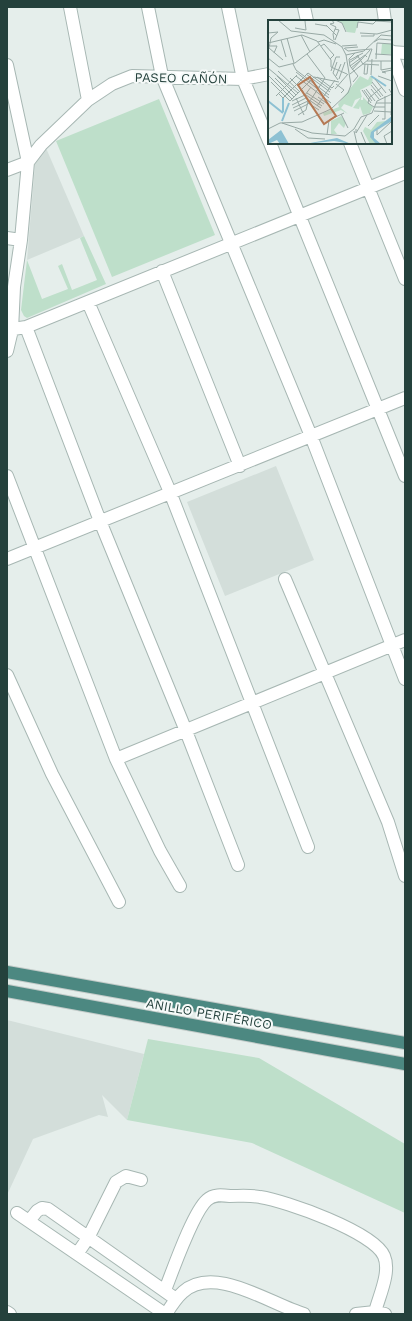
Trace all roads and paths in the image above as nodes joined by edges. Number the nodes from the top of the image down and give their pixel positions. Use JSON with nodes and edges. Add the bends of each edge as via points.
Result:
{"nodes":[{"id":1,"x":70,"y":7,"type":"edge"},
{"id":2,"x":148,"y":7,"type":"edge"},
{"id":3,"x":228,"y":7,"type":"edge"},
{"id":4,"x":304,"y":7,"type":"edge"},
{"id":5,"x":383,"y":7,"type":"edge"},
{"id":6,"x":307,"y":20,"type":"edge"},
{"id":7,"x":386,"y":20,"type":"edge"},
{"id":8,"x":392,"y":52,"type":"edge"},
{"id":9,"x":405,"y":53,"type":"edge"},
{"id":10,"x":392,"y":55,"type":"edge"},
{"id":11,"x":7,"y":65,"type":"edge"},
{"id":12,"x":268,"y":74,"type":"edge"},
{"id":13,"x":162,"y":76,"type":"junction"},
{"id":14,"x":242,"y":79,"type":"junction"},
{"id":15,"x":405,"y":90,"type":"edge"},
{"id":16,"x":88,"y":100,"type":"junction"},
{"id":17,"x":268,"y":140,"type":"edge"},
{"id":18,"x":270,"y":144,"type":"edge"},
{"id":19,"x":350,"y":144,"type":"edge"},
{"id":20,"x":28,"y":162,"type":"junction"},
{"id":21,"x":7,"y":170,"type":"edge"},
{"id":22,"x":405,"y":172,"type":"edge"},
{"id":23,"x":369,"y":187,"type":"junction"},
{"id":24,"x":300,"y":215,"type":"junction"},
{"id":25,"x":7,"y":238,"type":"edge"},
{"id":26,"x":21,"y":240,"type":"junction"},
{"id":27,"x":230,"y":243,"type":"junction"},
{"id":28,"x":162,"y":271,"type":"junction"},
{"id":29,"x":405,"y":278,"type":"edge"},
{"id":30,"x":11,"y":287,"type":"edge"},
{"id":31,"x":88,"y":302,"type":"junction"},
{"id":32,"x":26,"y":327,"type":"junction"},
{"id":33,"x":9,"y":330,"type":"edge"},
{"id":34,"x":7,"y":351,"type":"edge"},
{"id":35,"x":405,"y":398,"type":"edge"},
{"id":36,"x":378,"y":410,"type":"junction"},
{"id":37,"x":311,"y":436,"type":"junction"},
{"id":38,"x":240,"y":466,"type":"junction"},
{"id":39,"x":7,"y":476,"type":"edge"},
{"id":40,"x":405,"y":476,"type":"edge"},
{"id":41,"x":170,"y":492,"type":"junction"},
{"id":42,"x":100,"y":521,"type":"junction"},
{"id":43,"x":34,"y":548,"type":"junction"},
{"id":44,"x":7,"y":559,"type":"edge"},
{"id":45,"x":285,"y":579,"type":"dead end"},
{"id":46,"x":405,"y":640,"type":"edge"},
{"id":47,"x":392,"y":646,"type":"junction"},
{"id":48,"x":325,"y":673,"type":"junction"},
{"id":49,"x":7,"y":675,"type":"edge"},
{"id":50,"x":405,"y":679,"type":"edge"},
{"id":51,"x":252,"y":704,"type":"junction"},
{"id":52,"x":186,"y":731,"type":"junction"},
{"id":53,"x":116,"y":759,"type":"junction"},
{"id":54,"x":308,"y":847,"type":"dead end"},
{"id":55,"x":238,"y":865,"type":"dead end"},
{"id":56,"x":405,"y":876,"type":"edge"},
{"id":57,"x":180,"y":886,"type":"dead end"},
{"id":58,"x":118,"y":902,"type":"dead end"},
{"id":59,"x":7,"y":972,"type":"edge"},
{"id":60,"x":7,"y":992,"type":"edge"},
{"id":61,"x":405,"y":1043,"type":"edge"},
{"id":62,"x":405,"y":1064,"type":"edge"},
{"id":63,"x":141,"y":1180,"type":"dead end"},
{"id":64,"x":17,"y":1213,"type":"dead end"},
{"id":65,"x":29,"y":1221,"type":"junction"},
{"id":66,"x":88,"y":1238,"type":"junction"},
{"id":67,"x":77,"y":1254,"type":"junction"},
{"id":68,"x":165,"y":1290,"type":"junction"},
{"id":69,"x":176,"y":1298,"type":"junction"},
{"id":70,"x":7,"y":1312,"type":"edge"},
{"id":71,"x":380,"y":1313,"type":"edge"},
{"id":72,"x":10,"y":1314,"type":"edge"},
{"id":73,"x":166,"y":1314,"type":"edge"},
{"id":74,"x":304,"y":1314,"type":"edge"},
{"id":75,"x":356,"y":1314,"type":"edge"}],
"edges":[{"from":1,"to":16,"type":"street"},
{"from":2,"to":13,"type":"street"},
{"from":3,"to":14,"type":"street"},
{"from":4,"to":6,"type":"street"},
{"from":5,"to":7,"type":"street"},
{"from":8,"to":9,"type":"street"},
{"from":10,"to":15,"type":"street"},
{"from":11,"to":20,"type":"street"},
{"from":12,"to":14,"type":"street","name":"PASEO CAÑÓN"},
{"from":13,"to":14,"type":"street","name":"PASEO CAÑÓN"},
{"from":13,"to":16,"type":"street","name":"PASEO CAÑÓN","via":[[132,76],[112,84]]},
{"from":13,"to":27,"type":"street"},
{"from":14,"to":17,"type":"street"},
{"from":16,"to":20,"type":"street","name":"PASEO CAÑÓN","via":[[41,145]]},
{"from":18,"to":24,"type":"street"},
{"from":19,"to":23,"type":"street"},
{"from":20,"to":21,"type":"street"},
{"from":20,"to":26,"type":"street"},
{"from":22,"to":23,"type":"street"},
{"from":23,"to":24,"type":"street"},
{"from":23,"to":29,"type":"street"},
{"from":24,"to":27,"type":"street"},
{"from":24,"to":36,"type":"street"},
{"from":25,"to":26,"type":"street"},
{"from":26,"to":30,"type":"street"},
{"from":27,"to":28,"type":"street"},
{"from":27,"to":37,"type":"street"},
{"from":28,"to":31,"type":"street"},
{"from":28,"to":38,"type":"street"},
{"from":30,"to":33,"type":"street"},
{"from":31,"to":32,"type":"street"},
{"from":31,"to":41,"type":"street"},
{"from":32,"to":33,"type":"street"},
{"from":32,"to":42,"type":"street"},
{"from":33,"to":34,"type":"street"},
{"from":35,"to":36,"type":"street"},
{"from":36,"to":37,"type":"street"},
{"from":36,"to":40,"type":"street"},
{"from":37,"to":38,"type":"street"},
{"from":37,"to":47,"type":"street"},
{"from":38,"to":41,"type":"street"},
{"from":39,"to":43,"type":"street"},
{"from":41,"to":42,"type":"street"},
{"from":41,"to":51,"type":"street"},
{"from":42,"to":43,"type":"street"},
{"from":42,"to":52,"type":"street"},
{"from":43,"to":44,"type":"street"},
{"from":43,"to":53,"type":"street"},
{"from":45,"to":48,"type":"street"},
{"from":46,"to":47,"type":"street"},
{"from":47,"to":48,"type":"street"},
{"from":47,"to":50,"type":"street"},
{"from":48,"to":51,"type":"street"},
{"from":48,"to":56,"type":"street","via":[[388,822]]},
{"from":49,"to":58,"type":"street","via":[[52,774]]},
{"from":51,"to":52,"type":"street"},
{"from":51,"to":54,"type":"street"},
{"from":52,"to":53,"type":"street"},
{"from":52,"to":55,"type":"street"},
{"from":53,"to":57,"type":"street","via":[[160,851]]},
{"from":59,"to":61,"type":"highway","name":"ANILLO PERIFÉRICO"},
{"from":60,"to":62,"type":"highway","name":"ANILLO PERIFÉRICO"},
{"from":63,"to":66,"type":"street","via":[[126,1176],[116,1182]]},
{"from":64,"to":65,"type":"street"},
{"from":65,"to":66,"type":"street","via":[[42,1208]]},
{"from":65,"to":67,"type":"street"},
{"from":66,"to":67,"type":"street"},
{"from":66,"to":68,"type":"street"},
{"from":67,"to":73,"type":"street"},
{"from":68,"to":69,"type":"street"},
{"from":68,"to":71,"type":"street","via":[[196,1217],[206,1200],[214,1195],[260,1197],[346,1226],[377,1245],[384,1256],[386,1271]]},
{"from":69,"to":73,"type":"street"},
{"from":69,"to":74,"type":"street","via":[[194,1286],[216,1282],[228,1283],[286,1309]]},
{"from":70,"to":72,"type":"street"},
{"from":71,"to":75,"type":"street"}]}
